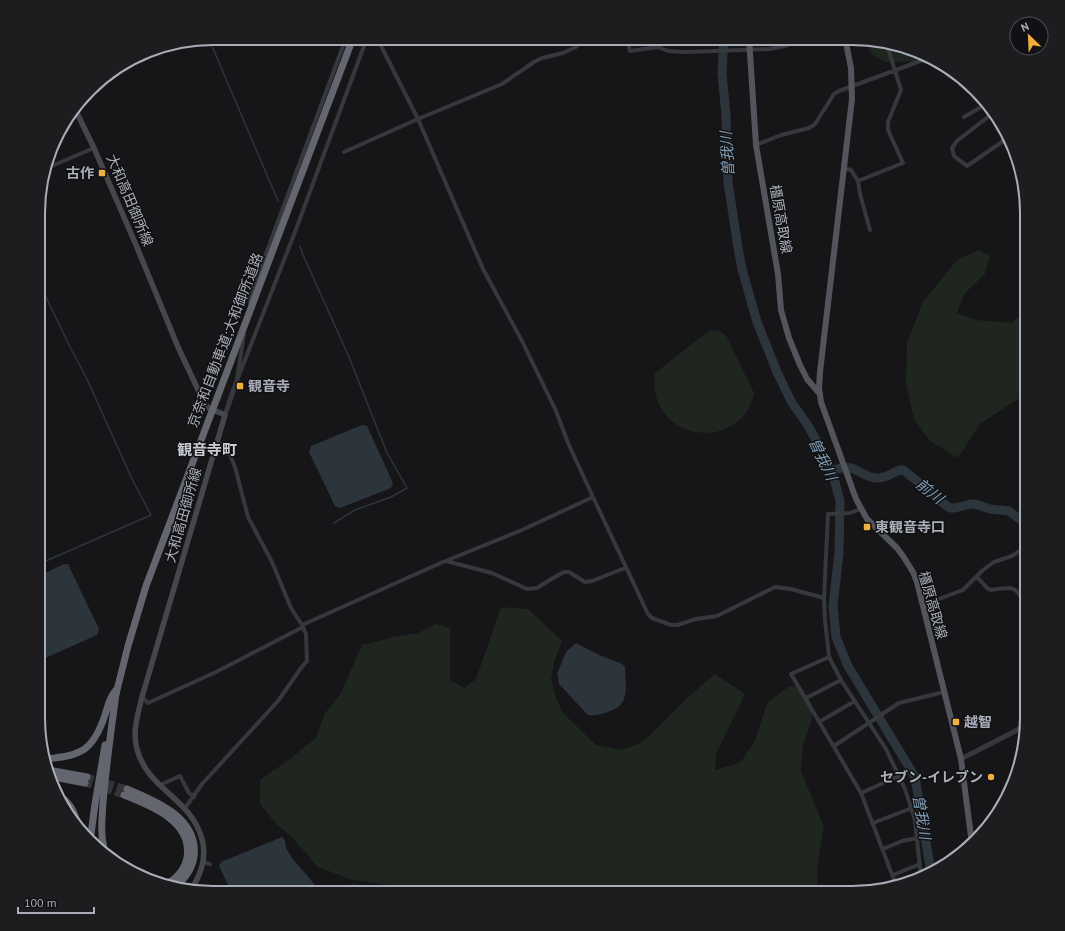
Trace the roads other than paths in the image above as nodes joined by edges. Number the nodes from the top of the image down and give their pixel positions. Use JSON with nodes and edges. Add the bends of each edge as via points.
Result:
{"nodes":[{"id":1,"x":343,"y":45,"type":"edge"},
{"id":2,"x":350,"y":45,"type":"edge"},
{"id":3,"x":364,"y":45,"type":"edge"},
{"id":4,"x":381,"y":45,"type":"edge"},
{"id":5,"x":578,"y":45,"type":"edge"},
{"id":6,"x":629,"y":45,"type":"edge"},
{"id":7,"x":749,"y":45,"type":"edge"},
{"id":8,"x":787,"y":45,"type":"edge"},
{"id":9,"x":846,"y":45,"type":"edge"},
{"id":10,"x":888,"y":49,"type":"edge"},
{"id":11,"x":749,"y":50,"type":"junction"},
{"id":12,"x":922,"y":60,"type":"edge"},
{"id":13,"x":894,"y":71,"type":"junction"},
{"id":14,"x":852,"y":87,"type":"junction"},
{"id":15,"x":982,"y":107,"type":"edge"},
{"id":16,"x":78,"y":114,"type":"edge"},
{"id":17,"x":989,"y":116,"type":"edge"},
{"id":18,"x":964,"y":117,"type":"dead end"},
{"id":19,"x":418,"y":119,"type":"junction"},
{"id":20,"x":1004,"y":141,"type":"edge"},
{"id":21,"x":756,"y":145,"type":"junction"},
{"id":22,"x":94,"y":148,"type":"junction"},
{"id":23,"x":344,"y":152,"type":"dead end"},
{"id":24,"x":52,"y":166,"type":"edge"},
{"id":25,"x":843,"y":168,"type":"junction"},
{"id":26,"x":858,"y":180,"type":"junction"},
{"id":27,"x":870,"y":230,"type":"dead end"},
{"id":28,"x":236,"y":383,"type":"junction"},
{"id":29,"x":820,"y":394,"type":"junction"},
{"id":30,"x":225,"y":415,"type":"junction"},
{"id":31,"x":217,"y":442,"type":"junction"},
{"id":32,"x":593,"y":497,"type":"junction"},
{"id":33,"x":860,"y":508,"type":"junction"},
{"id":34,"x":1020,"y":551,"type":"edge"},
{"id":35,"x":446,"y":561,"type":"junction"},
{"id":36,"x":625,"y":568,"type":"junction"},
{"id":37,"x":977,"y":576,"type":"junction"},
{"id":38,"x":1020,"y":595,"type":"edge"},
{"id":39,"x":824,"y":598,"type":"junction"},
{"id":40,"x":923,"y":605,"type":"junction"},
{"id":41,"x":302,"y":626,"type":"junction"},
{"id":42,"x":829,"y":656,"type":"junction"},
{"id":43,"x":841,"y":680,"type":"junction"},
{"id":44,"x":115,"y":692,"type":"junction"},
{"id":45,"x":944,"y":692,"type":"junction"},
{"id":46,"x":142,"y":697,"type":"junction"},
{"id":47,"x":806,"y":698,"type":"junction"},
{"id":48,"x":855,"y":702,"type":"junction"},
{"id":49,"x":819,"y":722,"type":"junction"},
{"id":50,"x":870,"y":722,"type":"junction"},
{"id":51,"x":1020,"y":729,"type":"edge"},
{"id":52,"x":834,"y":746,"type":"junction"},
{"id":53,"x":50,"y":758,"type":"edge"},
{"id":54,"x":961,"y":759,"type":"junction"},
{"id":55,"x":54,"y":772,"type":"edge"},
{"id":56,"x":899,"y":776,"type":"junction"},
{"id":57,"x":56,"y":777,"type":"edge"},
{"id":58,"x":160,"y":785,"type":"junction"},
{"id":59,"x":861,"y":793,"type":"junction"},
{"id":60,"x":194,"y":797,"type":"junction"},
{"id":61,"x":185,"y":808,"type":"junction"},
{"id":62,"x":912,"y":808,"type":"junction"},
{"id":63,"x":873,"y":823,"type":"junction"},
{"id":64,"x":91,"y":834,"type":"edge"},
{"id":65,"x":971,"y":837,"type":"edge"},
{"id":66,"x":917,"y":838,"type":"junction"},
{"id":67,"x":104,"y":845,"type":"edge"},
{"id":68,"x":883,"y":849,"type":"junction"},
{"id":69,"x":920,"y":864,"type":"junction"},
{"id":70,"x":921,"y":871,"type":"edge"},
{"id":71,"x":893,"y":875,"type":"junction"},
{"id":72,"x":895,"y":880,"type":"edge"},
{"id":73,"x":172,"y":881,"type":"edge"},
{"id":74,"x":179,"y":883,"type":"edge"},
{"id":75,"x":194,"y":885,"type":"edge"}],
"edges":[{"from":1,"to":28,"type":"street","via":[[253,288]]},
{"from":2,"to":44,"type":"highway","name":"京奈和自動車道;大和御所道路","bridge":true,"via":[[146,586]]},
{"from":3,"to":28,"type":"street"},
{"from":4,"to":19,"type":"street"},
{"from":5,"to":19,"type":"street","via":[[563,53],[534,62],[502,84]]},
{"from":6,"to":11,"type":"street","via":[[630,51],[658,47],[668,51]]},
{"from":7,"to":11,"type":"main road","name":"橿原高取線"},
{"from":8,"to":11,"type":"street"},
{"from":9,"to":14,"type":"main road","name":"橿原高取線"},
{"from":10,"to":13,"type":"street"},
{"from":11,"to":21,"type":"main road","name":"橿原高取線"},
{"from":12,"to":13,"type":"street"},
{"from":13,"to":14,"type":"street"},
{"from":13,"to":26,"type":"street","via":[[901,90],[888,122],[888,130],[903,163]]},
{"from":14,"to":21,"type":"street","via":[[834,94],[810,128],[781,135]]},
{"from":14,"to":25,"type":"main road","name":"橿原高取線"},
{"from":15,"to":18,"type":"street"},
{"from":16,"to":22,"type":"main road","name":"大和高田御所線"},
{"from":17,"to":20,"type":"street","via":[[957,141],[952,148],[954,156],[967,166]]},
{"from":19,"to":23,"type":"street"},
{"from":19,"to":32,"type":"street","via":[[483,269],[542,383]]},
{"from":21,"to":29,"type":"main road","name":"橿原高取線","via":[[783,318],[807,379]]},
{"from":22,"to":24,"type":"street"},
{"from":22,"to":30,"type":"main road","name":"大和高田御所線","via":[[205,405]]},
{"from":25,"to":26,"type":"street","via":[[851,170]]},
{"from":25,"to":29,"type":"main road","name":"橿原高取線","via":[[820,372]]},
{"from":26,"to":27,"type":"street"},
{"from":28,"to":30,"type":"street"},
{"from":29,"to":33,"type":"main road","name":"橿原高取線"},
{"from":30,"to":31,"type":"main road","name":"大和高田御所線"},
{"from":31,"to":41,"type":"street","via":[[226,446],[235,467],[248,517]]},
{"from":31,"to":46,"type":"main road","name":"大和高田御所線"},
{"from":32,"to":35,"type":"street"},
{"from":32,"to":36,"type":"street"},
{"from":33,"to":39,"type":"street","via":[[850,513],[828,514]]},
{"from":33,"to":40,"type":"main road","name":"橿原高取線","via":[[870,523],[897,548],[908,564],[917,582]]},
{"from":34,"to":37,"type":"street","via":[[994,562]]},
{"from":35,"to":36,"type":"street","via":[[492,573],[527,589],[537,588],[564,572],[569,572],[585,582]]},
{"from":35,"to":41,"type":"street"},
{"from":36,"to":39,"type":"street","via":[[652,618],[671,625],[717,616],[776,587]]},
{"from":37,"to":38,"type":"street","via":[[990,590],[1012,588]]},
{"from":37,"to":40,"type":"street","via":[[963,590]]},
{"from":39,"to":42,"type":"street"},
{"from":40,"to":45,"type":"main road","name":"橿原高取線"},
{"from":41,"to":46,"type":"street","via":[[216,672],[148,703]]},
{"from":41,"to":60,"type":"street","via":[[307,641],[307,661],[278,701],[202,784]]},
{"from":42,"to":43,"type":"street"},
{"from":42,"to":47,"type":"street","via":[[791,674]]},
{"from":43,"to":47,"type":"street"},
{"from":43,"to":48,"type":"street"},
{"from":44,"to":53,"type":"highway","via":[[110,698],[100,730],[90,745],[70,756]]},
{"from":44,"to":64,"type":"highway","name":"京奈和自動車道;大和御所道路"},
{"from":44,"to":67,"type":"highway","via":[[105,778],[102,825]]},
{"from":45,"to":50,"type":"street","via":[[898,703]]},
{"from":45,"to":54,"type":"main road","name":"橿原高取線"},
{"from":46,"to":58,"type":"main road","name":"大和高田御所線","via":[[135,731],[137,749],[148,774]]},
{"from":47,"to":49,"type":"street"},
{"from":48,"to":49,"type":"street"},
{"from":48,"to":50,"type":"street"},
{"from":49,"to":52,"type":"street"},
{"from":50,"to":52,"type":"street"},
{"from":50,"to":56,"type":"street"},
{"from":51,"to":54,"type":"street"},
{"from":52,"to":59,"type":"street"},
{"from":54,"to":65,"type":"main road","name":"橿原高取線"},
{"from":55,"to":57,"type":"highway","via":[[86,780]]},
{"from":56,"to":59,"type":"street"},
{"from":56,"to":62,"type":"street"},
{"from":58,"to":60,"type":"street","via":[[180,776]]},
{"from":58,"to":61,"type":"main road","name":"大和高田御所線"},
{"from":59,"to":63,"type":"street"},
{"from":60,"to":61,"type":"street"},
{"from":61,"to":75,"type":"main road","name":"大和高田御所線","via":[[199,828],[204,845],[206,863]]},
{"from":62,"to":63,"type":"street"},
{"from":62,"to":66,"type":"street"},
{"from":63,"to":68,"type":"street"},
{"from":66,"to":68,"type":"street"},
{"from":66,"to":69,"type":"street"},
{"from":68,"to":71,"type":"street"},
{"from":69,"to":70,"type":"street"},
{"from":69,"to":71,"type":"street"},
{"from":71,"to":72,"type":"street"},
{"from":73,"to":74,"type":"highway","via":[[178,876],[187,860],[188,846],[183,833],[175,822],[126,792],[170,811],[190,831],[194,845],[193,859],[188,872]]}]}
